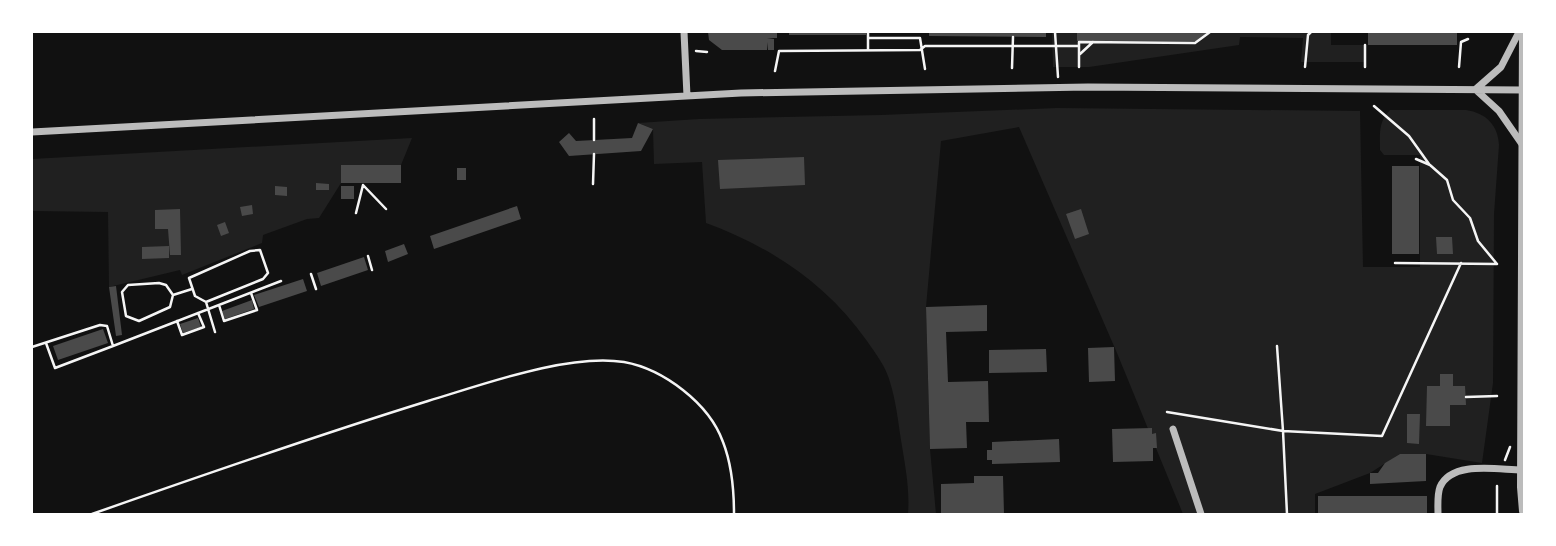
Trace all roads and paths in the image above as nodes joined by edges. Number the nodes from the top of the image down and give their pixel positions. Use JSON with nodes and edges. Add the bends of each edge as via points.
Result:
{"nodes":[{"id":1,"x":684,"y":32,"type":"edge"},
{"id":2,"x":868,"y":32,"type":"edge"},
{"id":3,"x":1055,"y":32,"type":"edge"},
{"id":4,"x":1210,"y":32,"type":"edge"},
{"id":5,"x":1311,"y":32,"type":"edge"},
{"id":6,"x":1522,"y":32,"type":"edge"},
{"id":7,"x":1013,"y":37,"type":"dead end"},
{"id":8,"x":868,"y":38,"type":"junction"},
{"id":9,"x":1468,"y":39,"type":"dead end"},
{"id":10,"x":1093,"y":42,"type":"junction"},
{"id":11,"x":1013,"y":45,"type":"junction"},
{"id":12,"x":1365,"y":45,"type":"dead end"},
{"id":13,"x":1056,"y":46,"type":"junction"},
{"id":14,"x":1079,"y":46,"type":"junction"},
{"id":15,"x":868,"y":49,"type":"junction"},
{"id":16,"x":920,"y":50,"type":"junction"},
{"id":17,"x":694,"y":51,"type":"dead end"},
{"id":18,"x":707,"y":52,"type":"dead end"},
{"id":19,"x":1079,"y":55,"type":"junction"},
{"id":20,"x":1056,"y":67,"type":"dead end"},
{"id":21,"x":1079,"y":67,"type":"dead end"},
{"id":22,"x":1305,"y":67,"type":"dead end"},
{"id":23,"x":1365,"y":67,"type":"dead end"},
{"id":24,"x":1460,"y":67,"type":"dead end"},
{"id":25,"x":1012,"y":68,"type":"dead end"},
{"id":26,"x":925,"y":69,"type":"dead end"},
{"id":27,"x":775,"y":71,"type":"dead end"},
{"id":28,"x":1475,"y":89,"type":"junction"},
{"id":29,"x":1524,"y":90,"type":"edge"},
{"id":30,"x":687,"y":96,"type":"junction"},
{"id":31,"x":1374,"y":106,"type":"dead end"},
{"id":32,"x":594,"y":119,"type":"dead end"},
{"id":33,"x":32,"y":132,"type":"edge"},
{"id":34,"x":594,"y":140,"type":"dead end"},
{"id":35,"x":1524,"y":147,"type":"edge"},
{"id":36,"x":594,"y":154,"type":"dead end"},
{"id":37,"x":1416,"y":159,"type":"dead end"},
{"id":38,"x":1430,"y":165,"type":"junction"},
{"id":39,"x":593,"y":184,"type":"dead end"},
{"id":40,"x":386,"y":209,"type":"dead end"},
{"id":41,"x":356,"y":213,"type":"dead end"},
{"id":42,"x":368,"y":256,"type":"dead end"},
{"id":43,"x":1395,"y":263,"type":"dead end"},
{"id":44,"x":1461,"y":264,"type":"junction"},
{"id":45,"x":372,"y":270,"type":"dead end"},
{"id":46,"x":311,"y":274,"type":"dead end"},
{"id":47,"x":1524,"y":276,"type":"edge"},
{"id":48,"x":281,"y":281,"type":"dead end"},
{"id":49,"x":192,"y":289,"type":"junction"},
{"id":50,"x":316,"y":289,"type":"dead end"},
{"id":51,"x":251,"y":293,"type":"junction"},
{"id":52,"x":173,"y":295,"type":"junction"},
{"id":53,"x":205,"y":302,"type":"junction"},
{"id":54,"x":219,"y":305,"type":"junction"},
{"id":55,"x":208,"y":309,"type":"junction"},
{"id":56,"x":198,"y":313,"type":"junction"},
{"id":57,"x":177,"y":321,"type":"junction"},
{"id":58,"x":215,"y":332,"type":"dead end"},
{"id":59,"x":46,"y":342,"type":"junction"},
{"id":60,"x":113,"y":346,"type":"junction"},
{"id":61,"x":1277,"y":346,"type":"dead end"},
{"id":62,"x":32,"y":347,"type":"edge"},
{"id":63,"x":1497,"y":396,"type":"dead end"},
{"id":64,"x":1466,"y":397,"type":"dead end"},
{"id":65,"x":1167,"y":412,"type":"dead end"},
{"id":66,"x":1173,"y":429,"type":"dead end"},
{"id":67,"x":1283,"y":430,"type":"junction"},
{"id":68,"x":1522,"y":470,"type":"junction"},
{"id":69,"x":1497,"y":486,"type":"dead end"},
{"id":70,"x":1524,"y":511,"type":"edge"},
{"id":71,"x":92,"y":514,"type":"edge"},
{"id":72,"x":734,"y":514,"type":"edge"},
{"id":73,"x":1201,"y":514,"type":"edge"},
{"id":74,"x":1287,"y":514,"type":"edge"},
{"id":75,"x":1438,"y":514,"type":"edge"},
{"id":76,"x":1497,"y":514,"type":"edge"}],
"edges":[{"from":1,"to":30,"type":"street"},
{"from":2,"to":8,"type":"path"},
{"from":3,"to":13,"type":"path"},
{"from":4,"to":10,"type":"path","via":[[1195,43]]},
{"from":5,"to":22,"type":"path"},
{"from":6,"to":28,"type":"street","via":[[1501,66]]},
{"from":6,"to":29,"type":"street"},
{"from":7,"to":11,"type":"path"},
{"from":8,"to":15,"type":"path"},
{"from":8,"to":16,"type":"path","via":[[920,38]]},
{"from":9,"to":24,"type":"path","via":[[1461,42]]},
{"from":10,"to":14,"type":"path","via":[[1079,42]]},
{"from":10,"to":19,"type":"path"},
{"from":11,"to":13,"type":"path"},
{"from":11,"to":16,"type":"path","via":[[925,46]]},
{"from":11,"to":25,"type":"path"},
{"from":12,"to":23,"type":"path"},
{"from":13,"to":14,"type":"path"},
{"from":13,"to":20,"type":"path"},
{"from":14,"to":19,"type":"path"},
{"from":15,"to":16,"type":"path"},
{"from":15,"to":27,"type":"path","via":[[779,51]]},
{"from":16,"to":26,"type":"path"},
{"from":17,"to":18,"type":"path"},
{"from":19,"to":21,"type":"path"},
{"from":28,"to":29,"type":"street"},
{"from":28,"to":30,"type":"street","via":[[1074,87]]},
{"from":28,"to":35,"type":"street","via":[[1499,111]]},
{"from":29,"to":35,"type":"street"},
{"from":30,"to":33,"type":"street"},
{"from":31,"to":38,"type":"path","via":[[1409,136]]},
{"from":32,"to":34,"type":"path"},
{"from":35,"to":47,"type":"street"},
{"from":36,"to":39,"type":"path"},
{"from":37,"to":38,"type":"path"},
{"from":38,"to":44,"type":"path","via":[[1447,180],[1453,200],[1470,218],[1478,241],[1497,264]]},
{"from":40,"to":41,"type":"path","via":[[363,185]]},
{"from":42,"to":45,"type":"path"},
{"from":43,"to":44,"type":"path"},
{"from":44,"to":67,"type":"path","via":[[1382,436]]},
{"from":46,"to":50,"type":"path"},
{"from":47,"to":68,"type":"street"},
{"from":48,"to":51,"type":"path"},
{"from":49,"to":52,"type":"path"},
{"from":49,"to":53,"type":"path"},
{"from":49,"to":53,"type":"path","via":[[189,278],[260,250],[268,273],[263,279]]},
{"from":51,"to":54,"type":"path"},
{"from":51,"to":54,"type":"path","via":[[257,310],[224,321]]},
{"from":52,"to":52,"type":"path","via":[[170,307],[139,321],[126,316],[122,292],[128,285],[159,283]]},
{"from":53,"to":55,"type":"path"},
{"from":54,"to":55,"type":"path"},
{"from":55,"to":56,"type":"path"},
{"from":55,"to":58,"type":"path"},
{"from":56,"to":57,"type":"path"},
{"from":56,"to":57,"type":"path","via":[[204,327],[182,335]]},
{"from":57,"to":60,"type":"path"},
{"from":59,"to":60,"type":"path","via":[[100,325],[107,327]]},
{"from":59,"to":60,"type":"path","via":[[55,368]]},
{"from":59,"to":62,"type":"path"},
{"from":61,"to":67,"type":"path"},
{"from":63,"to":64,"type":"path"},
{"from":65,"to":67,"type":"path"},
{"from":66,"to":73,"type":"street"},
{"from":67,"to":74,"type":"path"},
{"from":68,"to":70,"type":"street"},
{"from":68,"to":75,"type":"street","via":[[1462,469],[1452,473],[1440,487]]},
{"from":69,"to":76,"type":"path"},
{"from":71,"to":72,"type":"path","via":[[461,391],[554,367],[609,361],[656,373],[688,395],[712,421],[727,456]]}]}
